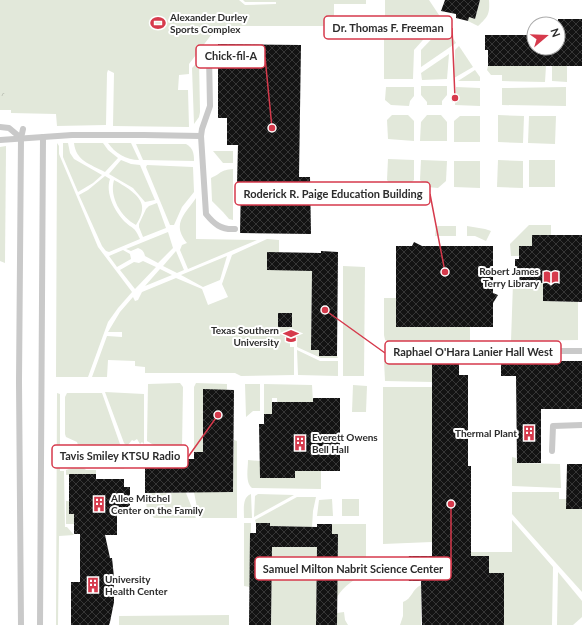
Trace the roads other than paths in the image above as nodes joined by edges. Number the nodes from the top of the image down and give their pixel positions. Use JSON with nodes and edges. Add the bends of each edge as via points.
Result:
{"nodes":[{"id":1,"x":209,"y":56,"type":"dead end"},
{"id":2,"x":0,"y":127,"type":"edge"},
{"id":3,"x":23,"y":129,"type":"dead end"},
{"id":4,"x":201,"y":136,"type":"junction"},
{"id":5,"x":43,"y":137,"type":"junction"},
{"id":6,"x":22,"y":138,"type":"junction"},
{"id":7,"x":0,"y":140,"type":"edge"},
{"id":8,"x":235,"y":230,"type":"dead end"},
{"id":9,"x":582,"y":351,"type":"edge"},
{"id":10,"x":491,"y":362,"type":"dead end"},
{"id":11,"x":582,"y":426,"type":"edge"},
{"id":12,"x":552,"y":451,"type":"dead end"},
{"id":13,"x":21,"y":625,"type":"edge"},
{"id":14,"x":40,"y":625,"type":"edge"}],
"edges":[{"from":1,"to":4,"type":"lane","via":[[210,106]]},
{"from":2,"to":6,"type":"lane","via":[[9,128]]},
{"from":3,"to":6,"type":"lane"},
{"from":4,"to":5,"type":"lane","via":[[144,134]]},
{"from":4,"to":8,"type":"lane","via":[[206,214],[213,223],[226,230]]},
{"from":5,"to":6,"type":"lane"},
{"from":5,"to":14,"type":"lane"},
{"from":6,"to":7,"type":"lane"},
{"from":6,"to":13,"type":"lane","via":[[19,382]]},
{"from":9,"to":10,"type":"lane","via":[[492,351]]},
{"from":11,"to":12,"type":"lane","via":[[553,426]]}]}
